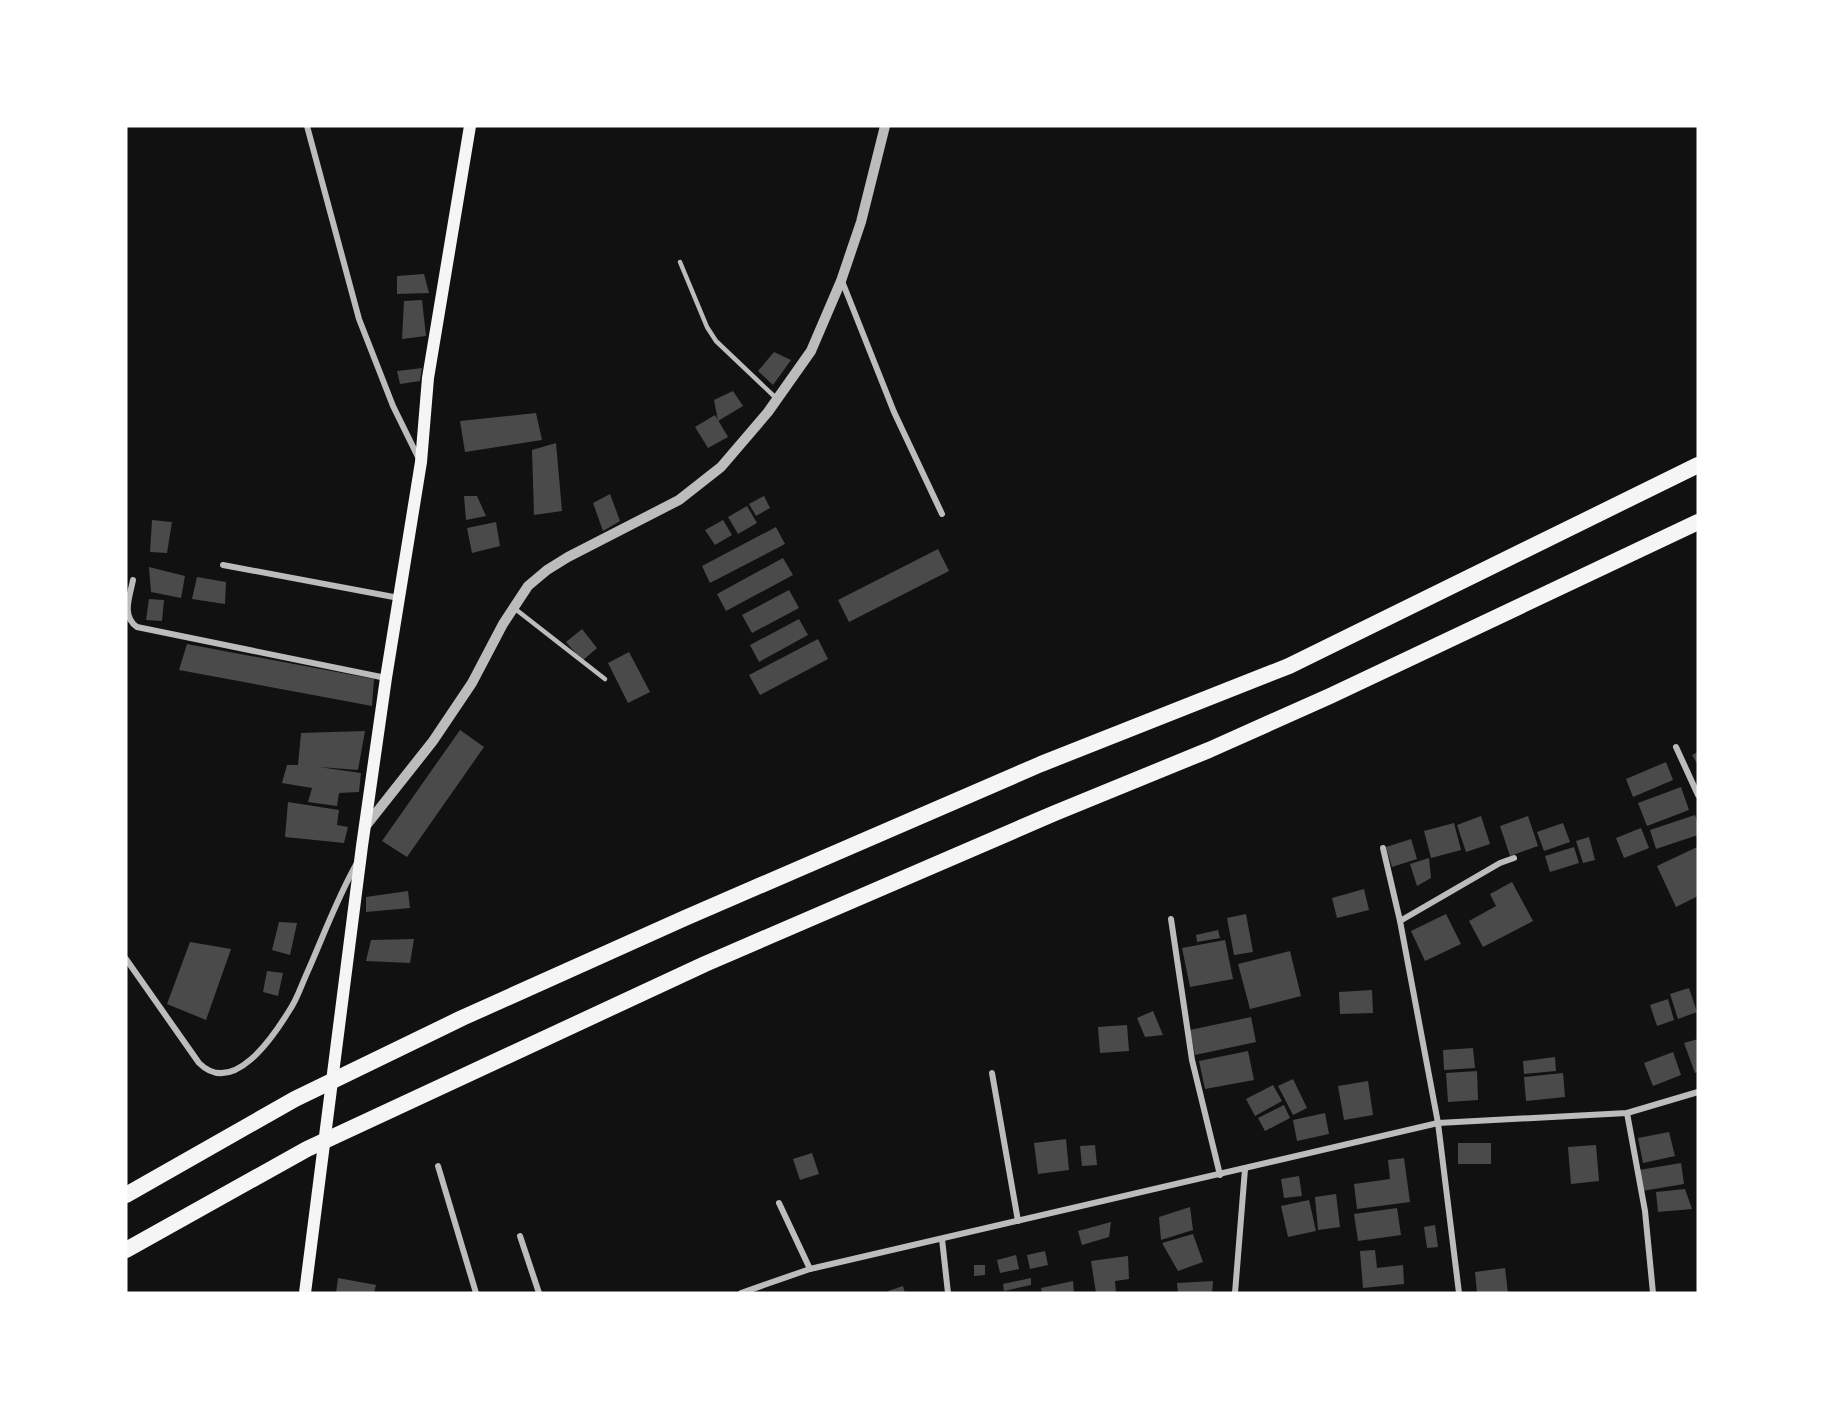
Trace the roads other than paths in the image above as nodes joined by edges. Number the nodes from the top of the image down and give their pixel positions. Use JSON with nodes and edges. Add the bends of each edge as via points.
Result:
{"nodes":[{"id":1,"x":307,"y":126,"type":"edge"},
{"id":2,"x":470,"y":126,"type":"edge"},
{"id":3,"x":885,"y":126,"type":"edge"},
{"id":4,"x":680,"y":262,"type":"dead end"},
{"id":5,"x":841,"y":281,"type":"junction"},
{"id":6,"x":777,"y":399,"type":"junction"},
{"id":7,"x":421,"y":462,"type":"junction"},
{"id":8,"x":1698,"y":465,"type":"edge"},
{"id":9,"x":942,"y":514,"type":"dead end"},
{"id":10,"x":1698,"y":522,"type":"edge"},
{"id":11,"x":223,"y":565,"type":"dead end"},
{"id":12,"x":133,"y":580,"type":"dead end"},
{"id":13,"x":399,"y":598,"type":"junction"},
{"id":14,"x":514,"y":608,"type":"junction"},
{"id":15,"x":386,"y":678,"type":"junction"},
{"id":16,"x":605,"y":679,"type":"dead end"},
{"id":17,"x":1676,"y":747,"type":"dead end"},
{"id":18,"x":1698,"y":795,"type":"edge"},
{"id":19,"x":365,"y":827,"type":"junction"},
{"id":20,"x":1383,"y":848,"type":"dead end"},
{"id":21,"x":360,"y":857,"type":"junction"},
{"id":22,"x":1514,"y":858,"type":"dead end"},
{"id":23,"x":1171,"y":919,"type":"dead end"},
{"id":24,"x":1400,"y":921,"type":"junction"},
{"id":25,"x":126,"y":959,"type":"edge"},
{"id":26,"x":992,"y":1073,"type":"dead end"},
{"id":27,"x":1698,"y":1092,"type":"edge"},
{"id":28,"x":1628,"y":1113,"type":"junction"},
{"id":29,"x":1437,"y":1123,"type":"junction"},
{"id":30,"x":438,"y":1166,"type":"dead end"},
{"id":31,"x":1245,"y":1169,"type":"junction"},
{"id":32,"x":1220,"y":1174,"type":"junction"},
{"id":33,"x":126,"y":1195,"type":"edge"},
{"id":34,"x":779,"y":1203,"type":"dead end"},
{"id":35,"x":1018,"y":1221,"type":"junction"},
{"id":36,"x":520,"y":1236,"type":"dead end"},
{"id":37,"x":942,"y":1239,"type":"junction"},
{"id":38,"x":126,"y":1250,"type":"edge"},
{"id":39,"x":810,"y":1269,"type":"junction"},
{"id":40,"x":305,"y":1293,"type":"edge"},
{"id":41,"x":477,"y":1293,"type":"edge"},
{"id":42,"x":539,"y":1293,"type":"edge"},
{"id":43,"x":741,"y":1293,"type":"edge"},
{"id":44,"x":948,"y":1293,"type":"edge"},
{"id":45,"x":1235,"y":1293,"type":"edge"},
{"id":46,"x":1459,"y":1293,"type":"edge"},
{"id":47,"x":1653,"y":1293,"type":"edge"}],
"edges":[{"from":1,"to":7,"type":"street","via":[[359,319],[393,406]]},
{"from":2,"to":7,"type":"main road","via":[[428,378]]},
{"from":3,"to":5,"type":"street","via":[[861,222]]},
{"from":4,"to":6,"type":"lane","via":[[716,340]]},
{"from":5,"to":6,"type":"street","via":[[811,351]]},
{"from":5,"to":9,"type":"street","via":[[894,412]]},
{"from":6,"to":14,"type":"street","via":[[721,467],[679,500],[547,570],[528,586]]},
{"from":7,"to":13,"type":"main road"},
{"from":8,"to":33,"type":"highway","via":[[1289,666],[1041,764],[462,1018],[295,1099]]},
{"from":10,"to":38,"type":"highway","via":[[1209,750],[705,964],[307,1149]]},
{"from":11,"to":13,"type":"street"},
{"from":12,"to":15,"type":"street","via":[[127,614],[137,627]]},
{"from":13,"to":15,"type":"main road"},
{"from":14,"to":16,"type":"lane"},
{"from":14,"to":19,"type":"street","via":[[472,683],[433,741]]},
{"from":15,"to":19,"type":"main road"},
{"from":17,"to":18,"type":"street"},
{"from":19,"to":21,"type":"main road"},
{"from":20,"to":24,"type":"street"},
{"from":21,"to":25,"type":"street","via":[[291,1010],[257,1054],[235,1071],[222,1073],[205,1069],[199,1063]]},
{"from":21,"to":40,"type":"main road"},
{"from":22,"to":24,"type":"street"},
{"from":23,"to":32,"type":"street","via":[[1192,1059]]},
{"from":24,"to":29,"type":"street"},
{"from":26,"to":35,"type":"street"},
{"from":27,"to":28,"type":"street"},
{"from":28,"to":29,"type":"street"},
{"from":28,"to":47,"type":"street"},
{"from":29,"to":31,"type":"street"},
{"from":29,"to":46,"type":"street"},
{"from":30,"to":41,"type":"street"},
{"from":31,"to":32,"type":"street"},
{"from":31,"to":45,"type":"street"},
{"from":32,"to":35,"type":"street"},
{"from":34,"to":39,"type":"street"},
{"from":35,"to":37,"type":"street"},
{"from":36,"to":42,"type":"street"},
{"from":37,"to":39,"type":"street"},
{"from":37,"to":44,"type":"street"},
{"from":39,"to":43,"type":"street"}]}
